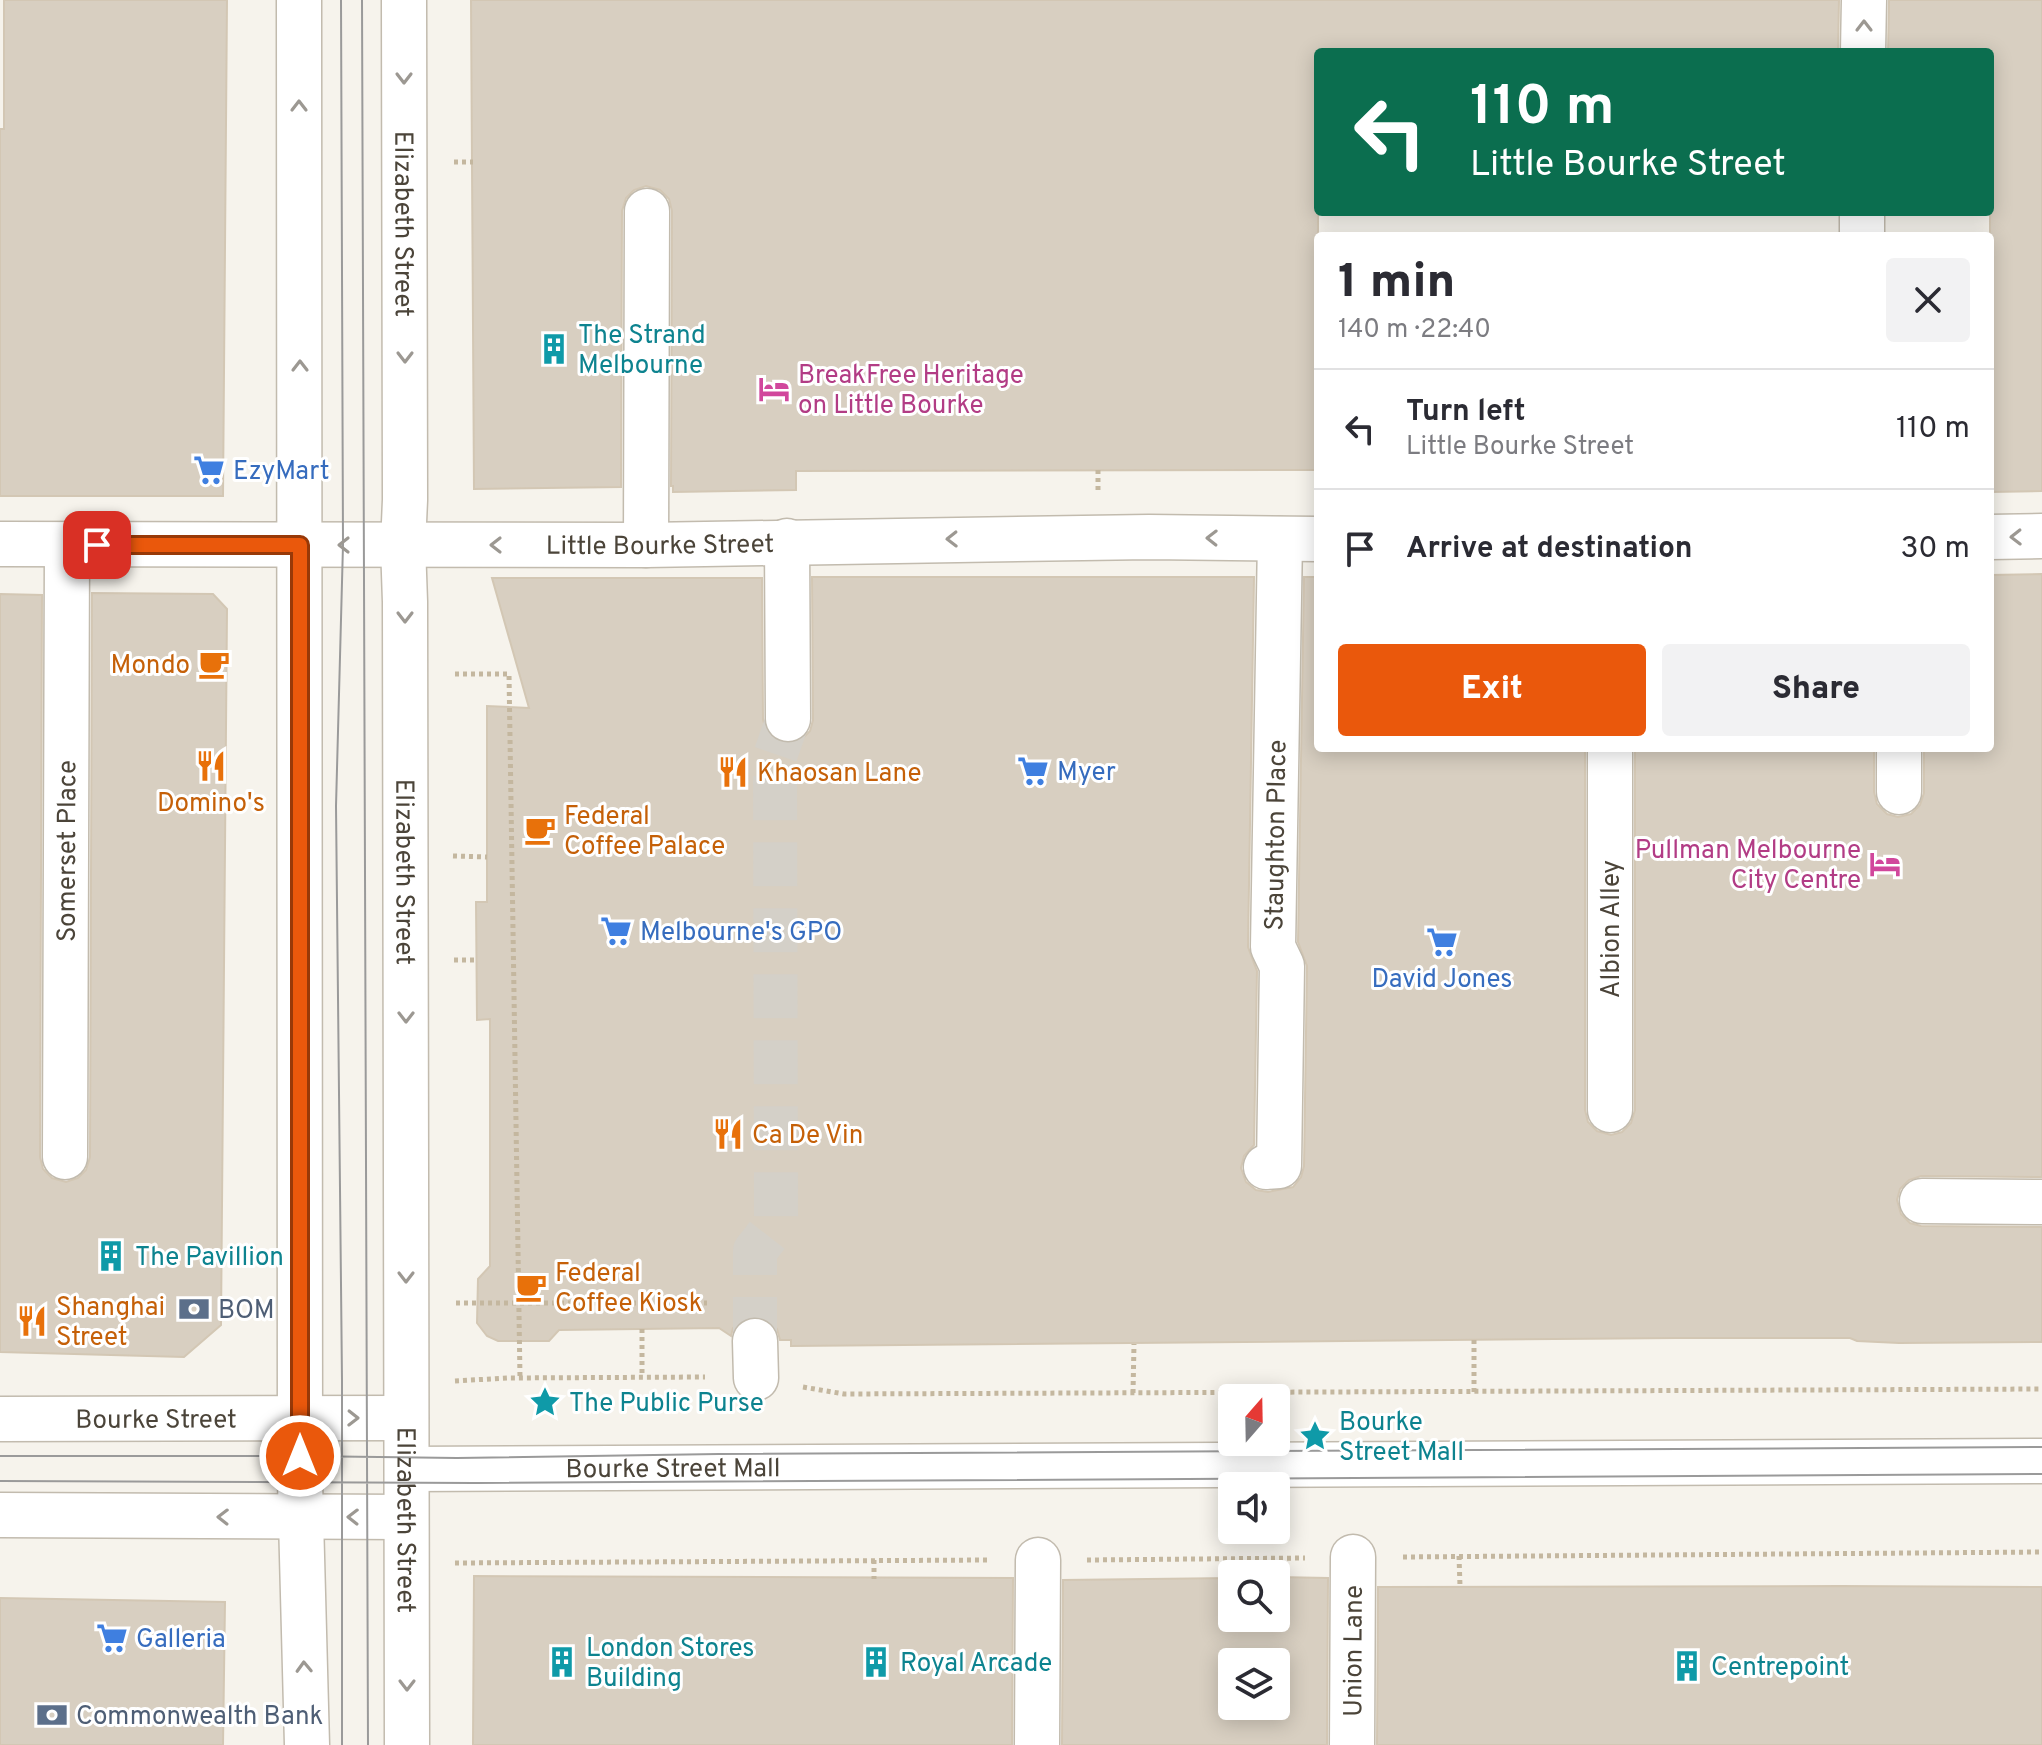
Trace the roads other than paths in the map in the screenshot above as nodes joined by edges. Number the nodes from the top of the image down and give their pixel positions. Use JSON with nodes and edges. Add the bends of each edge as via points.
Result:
{"nodes":[{"id":1,"x":299,"y":0,"type":"edge"},
{"id":2,"x":404,"y":0,"type":"edge"},
{"id":3,"x":1864,"y":0,"type":"edge"},
{"id":4,"x":1863,"y":48,"type":"edge"},
{"id":5,"x":647,"y":211,"type":"dead end"},
{"id":6,"x":2042,"y":536,"type":"edge"},
{"id":7,"x":1994,"y":537,"type":"edge"},
{"id":8,"x":1299,"y":539,"type":"edge"},
{"id":9,"x":787,"y":541,"type":"junction"},
{"id":10,"x":0,"y":544,"type":"edge"},
{"id":11,"x":67,"y":545,"type":"junction"},
{"id":12,"x":300,"y":545,"type":"junction"},
{"id":13,"x":403,"y":545,"type":"junction"},
{"id":14,"x":646,"y":545,"type":"junction"},
{"id":15,"x":788,"y":719,"type":"tunnel mouth"},
{"id":16,"x":1610,"y":752,"type":"edge"},
{"id":17,"x":1899,"y":752,"type":"edge"},
{"id":18,"x":1899,"y":792,"type":"dead end"},
{"id":19,"x":1610,"y":1110,"type":"dead end"},
{"id":20,"x":65,"y":1157,"type":"dead end"},
{"id":21,"x":1266,"y":1167,"type":"dead end"},
{"id":22,"x":1922,"y":1201,"type":"dead end"},
{"id":23,"x":2042,"y":1202,"type":"edge"},
{"id":24,"x":300,"y":1418,"type":"junction"},
{"id":25,"x":406,"y":1418,"type":"junction"},
{"id":26,"x":0,"y":1419,"type":"edge"},
{"id":27,"x":2042,"y":1461,"type":"edge"},
{"id":28,"x":407,"y":1469,"type":"junction"},
{"id":29,"x":0,"y":1515,"type":"edge"},
{"id":30,"x":301,"y":1517,"type":"junction"},
{"id":31,"x":406,"y":1517,"type":"junction"},
{"id":32,"x":1038,"y":1560,"type":"road end"},
{"id":33,"x":1353,"y":1572,"type":"road end"},
{"id":34,"x":307,"y":1745,"type":"edge"},
{"id":35,"x":407,"y":1745,"type":"edge"},
{"id":36,"x":1037,"y":1745,"type":"edge"},
{"id":37,"x":1352,"y":1745,"type":"edge"}],
"edges":[{"from":12,"to":1,"type":"street","one_way":true},
{"from":2,"to":13,"type":"street","name":"Elizabeth Street","one_way":true},
{"from":4,"to":3,"type":"street","one_way":true},
{"from":5,"to":14,"type":"street"},
{"from":6,"to":7,"type":"street","one_way":true},
{"from":8,"to":9,"type":"street","name":"Little Bourke Street","one_way":true},
{"from":8,"to":21,"type":"street","name":"Staughton Place","via":[[1273,947],[1282,966],[1279,1166]]},
{"from":9,"to":14,"type":"street","name":"Little Bourke Street"},
{"from":9,"to":15,"type":"street"},
{"from":10,"to":11,"type":"street","name":"Little Bourke Street"},
{"from":11,"to":12,"type":"street","name":"Little Bourke Street"},
{"from":11,"to":20,"type":"street","name":"Somerset Place"},
{"from":13,"to":12,"type":"street","name":"Little Bourke Street","one_way":true},
{"from":12,"to":24,"type":"street"},
{"from":14,"to":13,"type":"street","name":"Little Bourke Street","one_way":true},
{"from":13,"to":25,"type":"street","name":"Elizabeth Street","one_way":true},
{"from":16,"to":19,"type":"street","name":"Albion Alley"},
{"from":17,"to":18,"type":"street"},
{"from":22,"to":23,"type":"street"},
{"from":24,"to":25,"type":"street","name":"Bourke Street","one_way":true},
{"from":24,"to":26,"type":"street","name":"Bourke Street"},
{"from":24,"to":30,"type":"street"},
{"from":25,"to":28,"type":"street","name":"Elizabeth Street"},
{"from":27,"to":28,"type":"street","name":"Bourke Street Mall"},
{"from":28,"to":31,"type":"street","name":"Elizabeth Street"},
{"from":30,"to":29,"type":"street","one_way":true},
{"from":31,"to":30,"type":"street","one_way":true},
{"from":34,"to":30,"type":"street","one_way":true},
{"from":31,"to":35,"type":"street","name":"Elizabeth Street","one_way":true},
{"from":32,"to":36,"type":"street"},
{"from":33,"to":37,"type":"street","name":"Union Lane"}]}
